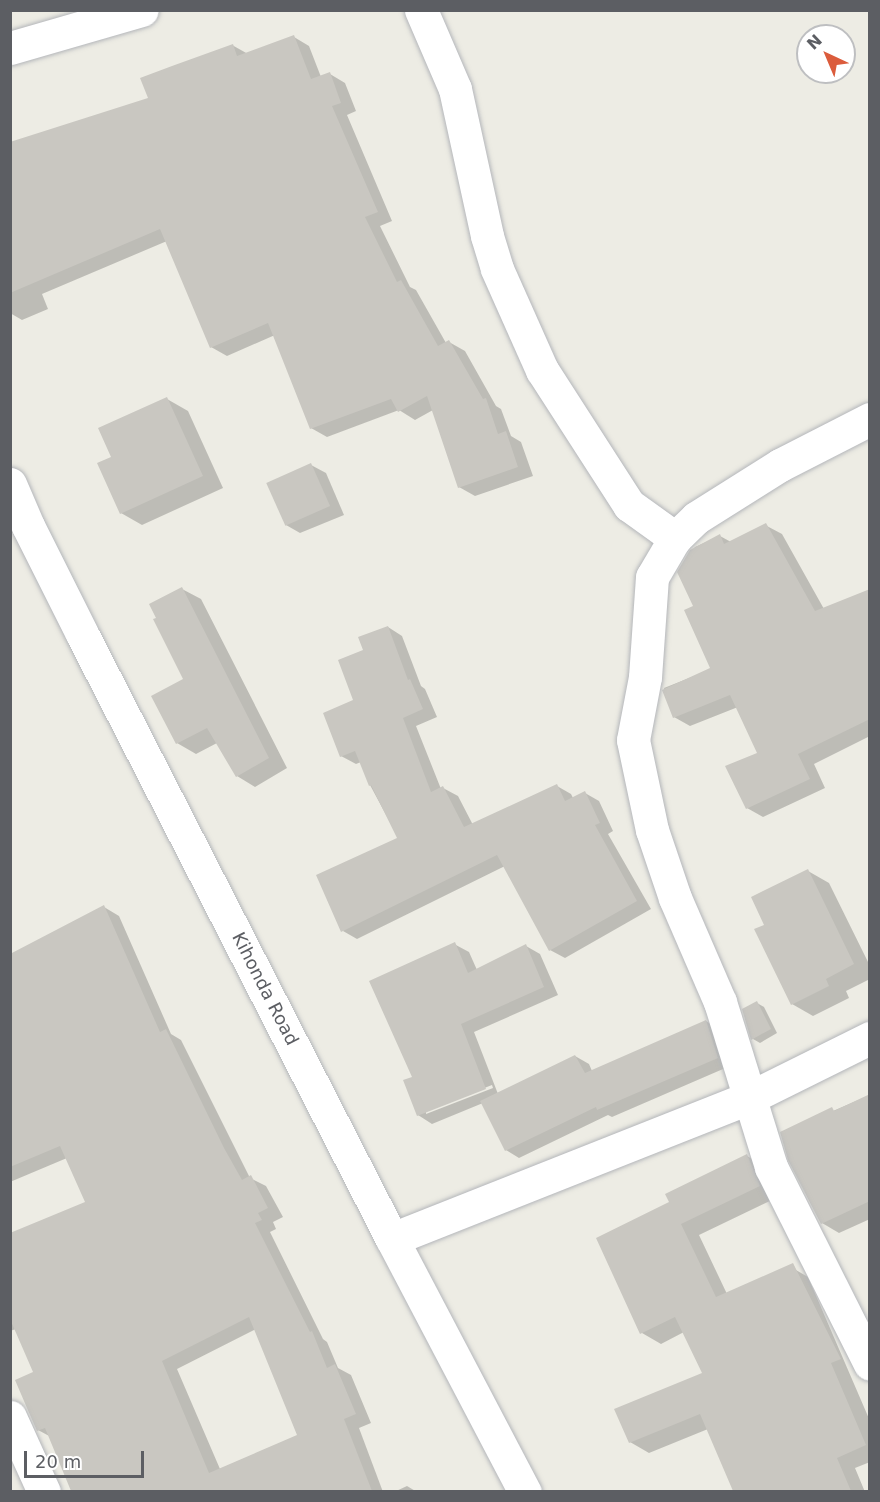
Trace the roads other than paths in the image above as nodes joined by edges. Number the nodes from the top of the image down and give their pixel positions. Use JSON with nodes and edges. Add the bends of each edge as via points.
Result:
{"nodes":[{"id":1,"x":142,"y":10,"type":"edge"},
{"id":2,"x":420,"y":10,"type":"edge"},
{"id":3,"x":10,"y":48,"type":"edge"},
{"id":4,"x":870,"y":419,"type":"edge"},
{"id":5,"x":10,"y":484,"type":"edge"},
{"id":6,"x":19,"y":530,"type":"edge"},
{"id":7,"x":675,"y":538,"type":"junction"},
{"id":8,"x":870,"y":1038,"type":"edge"},
{"id":9,"x":751,"y":1097,"type":"junction"},
{"id":10,"x":392,"y":1239,"type":"junction"},
{"id":11,"x":870,"y":1364,"type":"edge"},
{"id":12,"x":10,"y":1417,"type":"edge"},
{"id":13,"x":44,"y":1491,"type":"edge"},
{"id":14,"x":525,"y":1491,"type":"edge"}],
"edges":[{"from":1,"to":3,"type":"street"},
{"from":2,"to":7,"type":"street","via":[[455,89],[497,269],[538,360],[629,505]]},
{"from":4,"to":7,"type":"street","via":[[780,465],[696,518]]},
{"from":5,"to":6,"type":"street","name":"Kihonda Road"},
{"from":6,"to":10,"type":"street","name":"Kihonda Road"},
{"from":7,"to":9,"type":"street","via":[[652,578],[645,677],[633,740],[651,830],[675,898],[720,1002]]},
{"from":8,"to":9,"type":"street"},
{"from":9,"to":10,"type":"street"},
{"from":9,"to":11,"type":"street","via":[[771,1167]]},
{"from":10,"to":14,"type":"street","name":"Kihonda Road"},
{"from":12,"to":13,"type":"street"}]}
